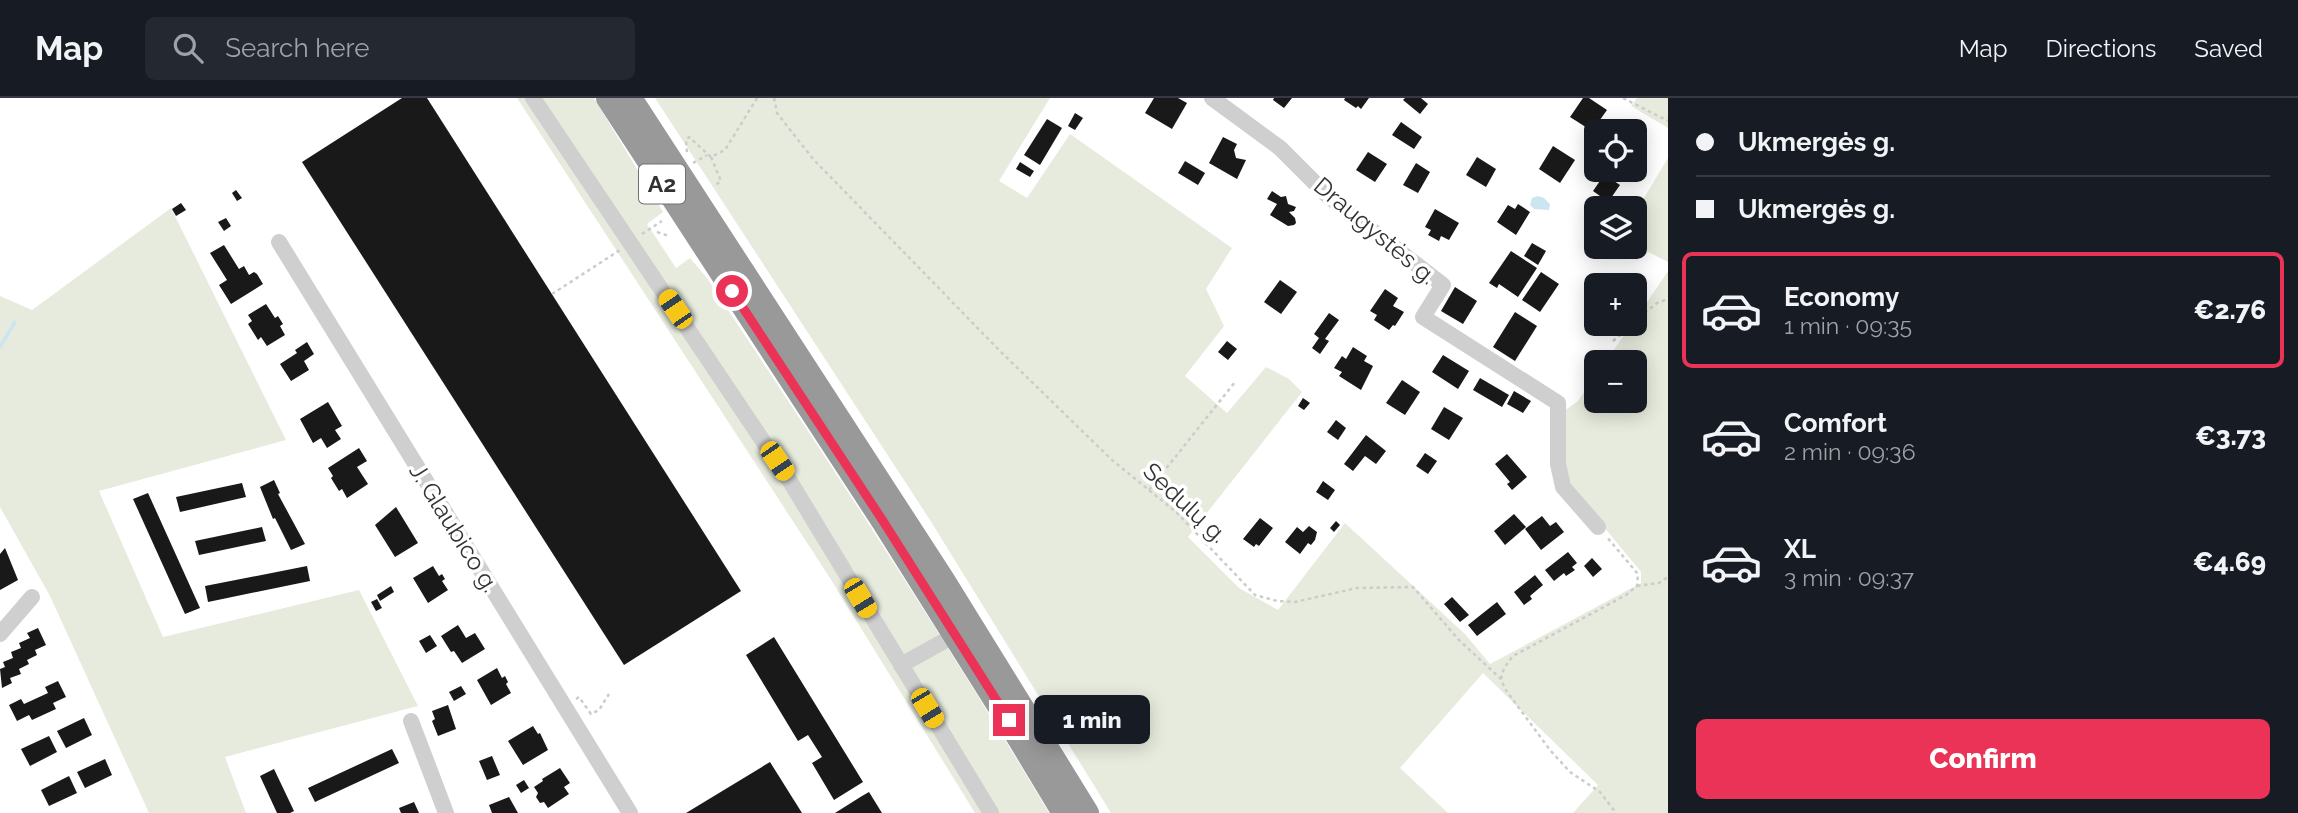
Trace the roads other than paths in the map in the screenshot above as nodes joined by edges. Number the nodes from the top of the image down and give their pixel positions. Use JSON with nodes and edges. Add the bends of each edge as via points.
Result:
{"nodes":[{"id":1,"x":533,"y":98,"type":"edge"},
{"id":2,"x":608,"y":98,"type":"edge"},
{"id":3,"x":630,"y":98,"type":"edge"},
{"id":4,"x":1212,"y":98,"type":"edge"},
{"id":5,"x":279,"y":242,"type":"dead end"},
{"id":6,"x":1598,"y":527,"type":"road end"},
{"id":7,"x":32,"y":597,"type":"dead end"},
{"id":8,"x":0,"y":634,"type":"edge"},
{"id":9,"x":955,"y":635,"type":"junction"},
{"id":10,"x":901,"y":666,"type":"junction"},
{"id":11,"x":411,"y":721,"type":"dead end"},
{"id":12,"x":446,"y":813,"type":"edge"},
{"id":13,"x":630,"y":813,"type":"edge"},
{"id":14,"x":991,"y":813,"type":"edge"},
{"id":15,"x":1064,"y":813,"type":"edge"},
{"id":16,"x":1087,"y":813,"type":"edge"}],
"edges":[{"from":1,"to":10,"type":"street","via":[[791,483]]},
{"from":2,"to":9,"type":"highway","number":"A2"},
{"from":3,"to":16,"type":"highway","number":"A2","via":[[943,580]]},
{"from":4,"to":6,"type":"street","name":"Draugystės g.","via":[[1280,148],[1329,197],[1443,285],[1423,317],[1558,403],[1558,464],[1563,487]]},
{"from":5,"to":13,"type":"street","name":"J. Glaubico g."},
{"from":7,"to":8,"type":"street"},
{"from":9,"to":10,"type":"street"},
{"from":9,"to":15,"type":"highway","number":"A2"},
{"from":10,"to":14,"type":"street"},
{"from":11,"to":12,"type":"street"}]}
